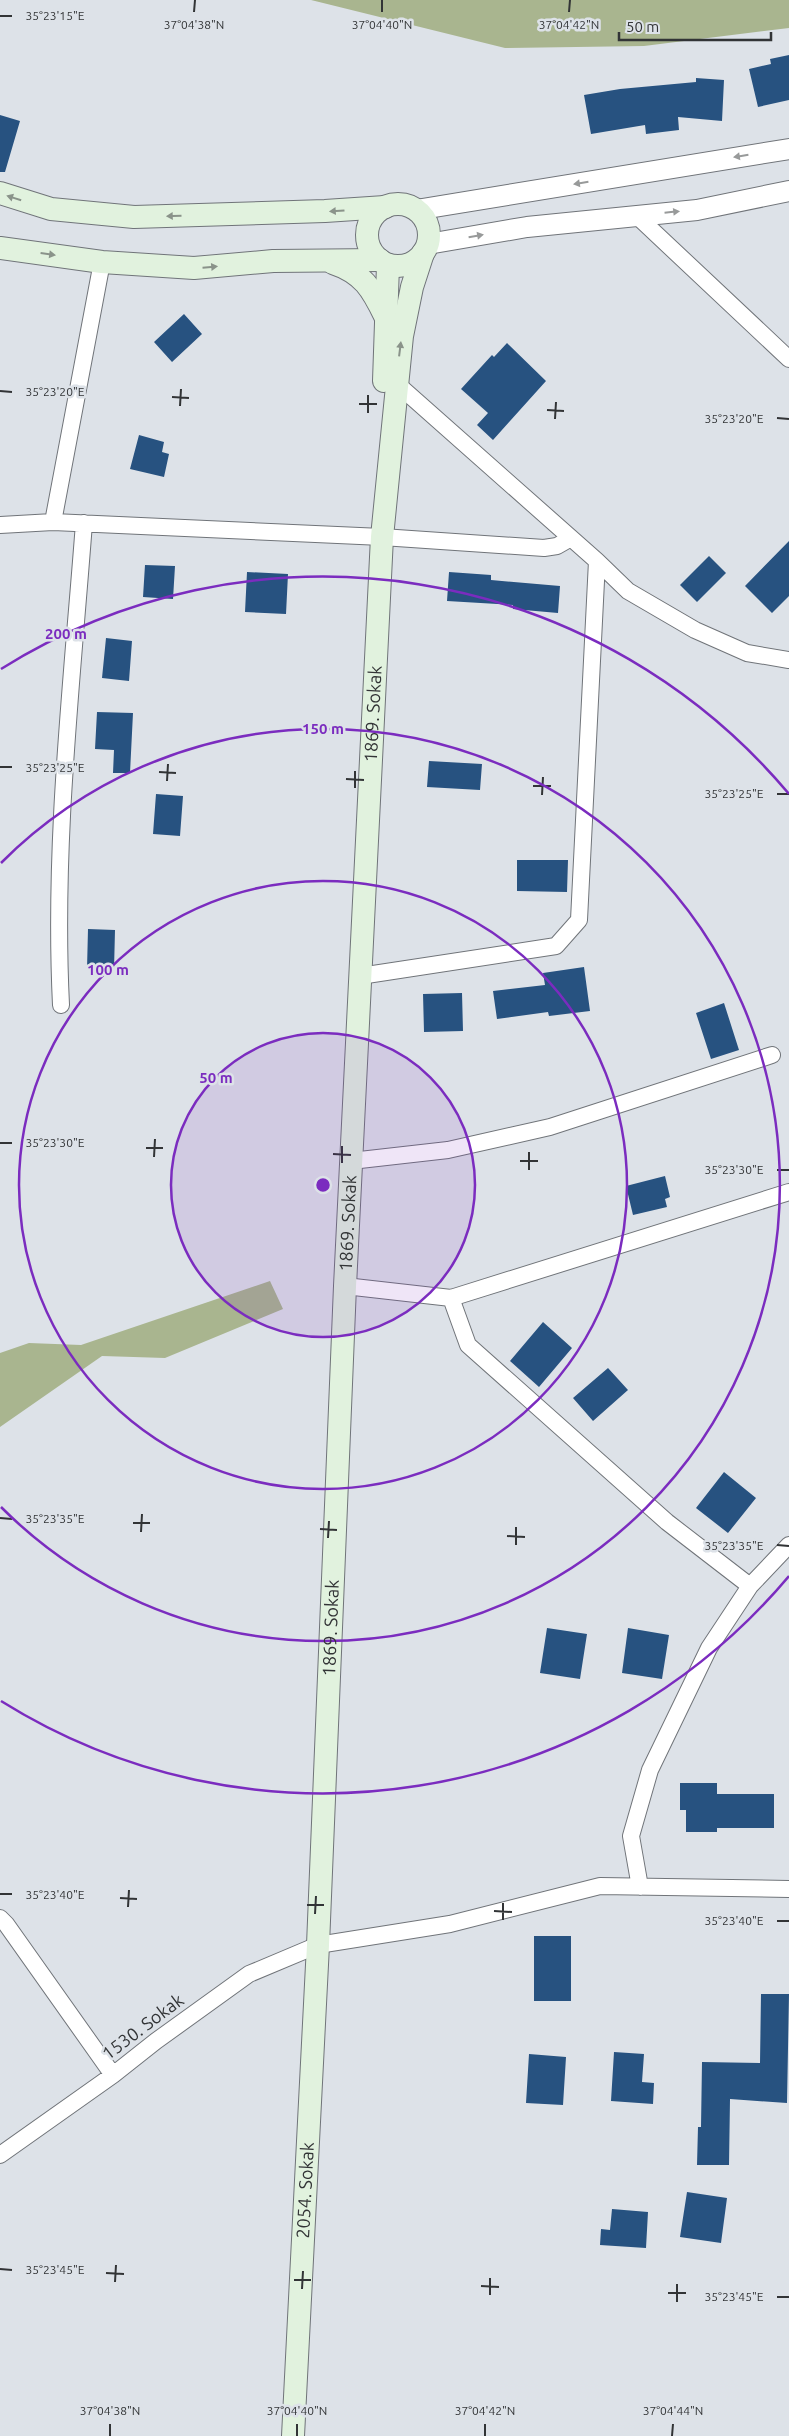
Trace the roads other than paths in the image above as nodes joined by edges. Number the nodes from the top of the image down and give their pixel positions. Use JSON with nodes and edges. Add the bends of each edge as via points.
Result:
{"nodes":[{"id":1,"x":789,"y":149,"type":"edge"},
{"id":2,"x":789,"y":191,"type":"edge"},
{"id":3,"x":0,"y":193,"type":"edge"},
{"id":4,"x":385,"y":207,"type":"junction"},
{"id":5,"x":416,"y":210,"type":"junction"},
{"id":6,"x":637,"y":216,"type":"junction"},
{"id":7,"x":0,"y":248,"type":"edge"},
{"id":8,"x":426,"y":249,"type":"junction"},
{"id":9,"x":324,"y":261,"type":"junction"},
{"id":10,"x":102,"y":262,"type":"junction"},
{"id":11,"x":384,"y":263,"type":"junction"},
{"id":12,"x":386,"y":318,"type":"junction"},
{"id":13,"x":789,"y":359,"type":"edge"},
{"id":14,"x":396,"y":383,"type":"junction"},
{"id":15,"x":384,"y":502,"type":"junction"},
{"id":16,"x":53,"y":522,"type":"junction"},
{"id":17,"x":84,"y":523,"type":"junction"},
{"id":18,"x":0,"y":525,"type":"edge"},
{"id":19,"x":382,"y":537,"type":"junction"},
{"id":20,"x":571,"y":538,"type":"junction"},
{"id":21,"x":597,"y":561,"type":"junction"},
{"id":22,"x":789,"y":660,"type":"edge"},
{"id":23,"x":360,"y":976,"type":"junction"},
{"id":24,"x":61,"y":1005,"type":"dead end"},
{"id":25,"x":772,"y":1055,"type":"dead end"},
{"id":26,"x":351,"y":1161,"type":"junction"},
{"id":27,"x":789,"y":1192,"type":"edge"},
{"id":28,"x":345,"y":1286,"type":"junction"},
{"id":29,"x":451,"y":1298,"type":"junction"},
{"id":30,"x":789,"y":1545,"type":"edge"},
{"id":31,"x":750,"y":1586,"type":"junction"},
{"id":32,"x":640,"y":1887,"type":"junction"},
{"id":33,"x":789,"y":1889,"type":"edge"},
{"id":34,"x":0,"y":1918,"type":"edge"},
{"id":35,"x":318,"y":1945,"type":"junction"},
{"id":36,"x":113,"y":2075,"type":"junction"},
{"id":37,"x":0,"y":2155,"type":"edge"},
{"id":38,"x":294,"y":2436,"type":"edge"}],
"edges":[{"from":1,"to":5,"type":"street","one_way":true},
{"from":6,"to":2,"type":"street","one_way":true,"via":[[697,210]]},
{"from":4,"to":3,"type":"main road","one_way":true,"via":[[134,217],[51,209]]},
{"from":4,"to":5,"type":"main road","via":[[396,204]]},
{"from":4,"to":11,"type":"main road","via":[[376,213],[367,232],[370,248]]},
{"from":5,"to":8,"type":"main road","via":[[427,225]]},
{"from":8,"to":6,"type":"street","one_way":true,"via":[[527,227]]},
{"from":6,"to":13,"type":"street"},
{"from":7,"to":10,"type":"main road","one_way":true},
{"from":8,"to":11,"type":"main road","via":[[408,265]]},
{"from":14,"to":8,"type":"main road","name":"1869. Sokak","one_way":true,"via":[[407,308]]},
{"from":10,"to":9,"type":"main road","one_way":true,"via":[[194,268],[273,261]]},
{"from":9,"to":11,"type":"main road"},
{"from":9,"to":12,"type":"main road","via":[[346,268],[362,278]]},
{"from":10,"to":16,"type":"street"},
{"from":11,"to":12,"type":"main road","name":"1869. Sokak"},
{"from":12,"to":15,"type":"main road","name":"1869. Sokak"},
{"from":14,"to":15,"type":"main road","name":"1869. Sokak"},
{"from":14,"to":20,"type":"street"},
{"from":15,"to":19,"type":"main road","name":"1869. Sokak"},
{"from":16,"to":17,"type":"street"},
{"from":16,"to":18,"type":"street"},
{"from":17,"to":19,"type":"street"},
{"from":17,"to":24,"type":"street","via":[[63,809],[58,934]]},
{"from":19,"to":20,"type":"street","via":[[544,548],[557,546]]},
{"from":19,"to":23,"type":"main road","name":"1869. Sokak"},
{"from":20,"to":21,"type":"street"},
{"from":21,"to":22,"type":"street","via":[[628,591],[695,630],[747,653]]},
{"from":21,"to":23,"type":"street","via":[[579,920],[556,946]]},
{"from":23,"to":26,"type":"main road","name":"1869. Sokak"},
{"from":25,"to":26,"type":"street","via":[[550,1127],[448,1150]]},
{"from":26,"to":28,"type":"main road","name":"1869. Sokak"},
{"from":27,"to":29,"type":"street"},
{"from":28,"to":29,"type":"street"},
{"from":28,"to":35,"type":"main road","name":"1869. Sokak"},
{"from":29,"to":31,"type":"street","via":[[468,1345],[667,1522]]},
{"from":30,"to":31,"type":"street"},
{"from":31,"to":32,"type":"street","via":[[710,1648],[650,1770],[631,1836]]},
{"from":32,"to":33,"type":"street","name":"1530. Sokak"},
{"from":32,"to":35,"type":"street","name":"1530. Sokak","via":[[600,1886],[450,1924]]},
{"from":34,"to":36,"type":"street"},
{"from":35,"to":36,"type":"street","name":"1530. Sokak","via":[[249,1974]]},
{"from":35,"to":38,"type":"main road","name":"2054. Sokak"},
{"from":36,"to":37,"type":"street","name":"1530. Sokak"}]}
